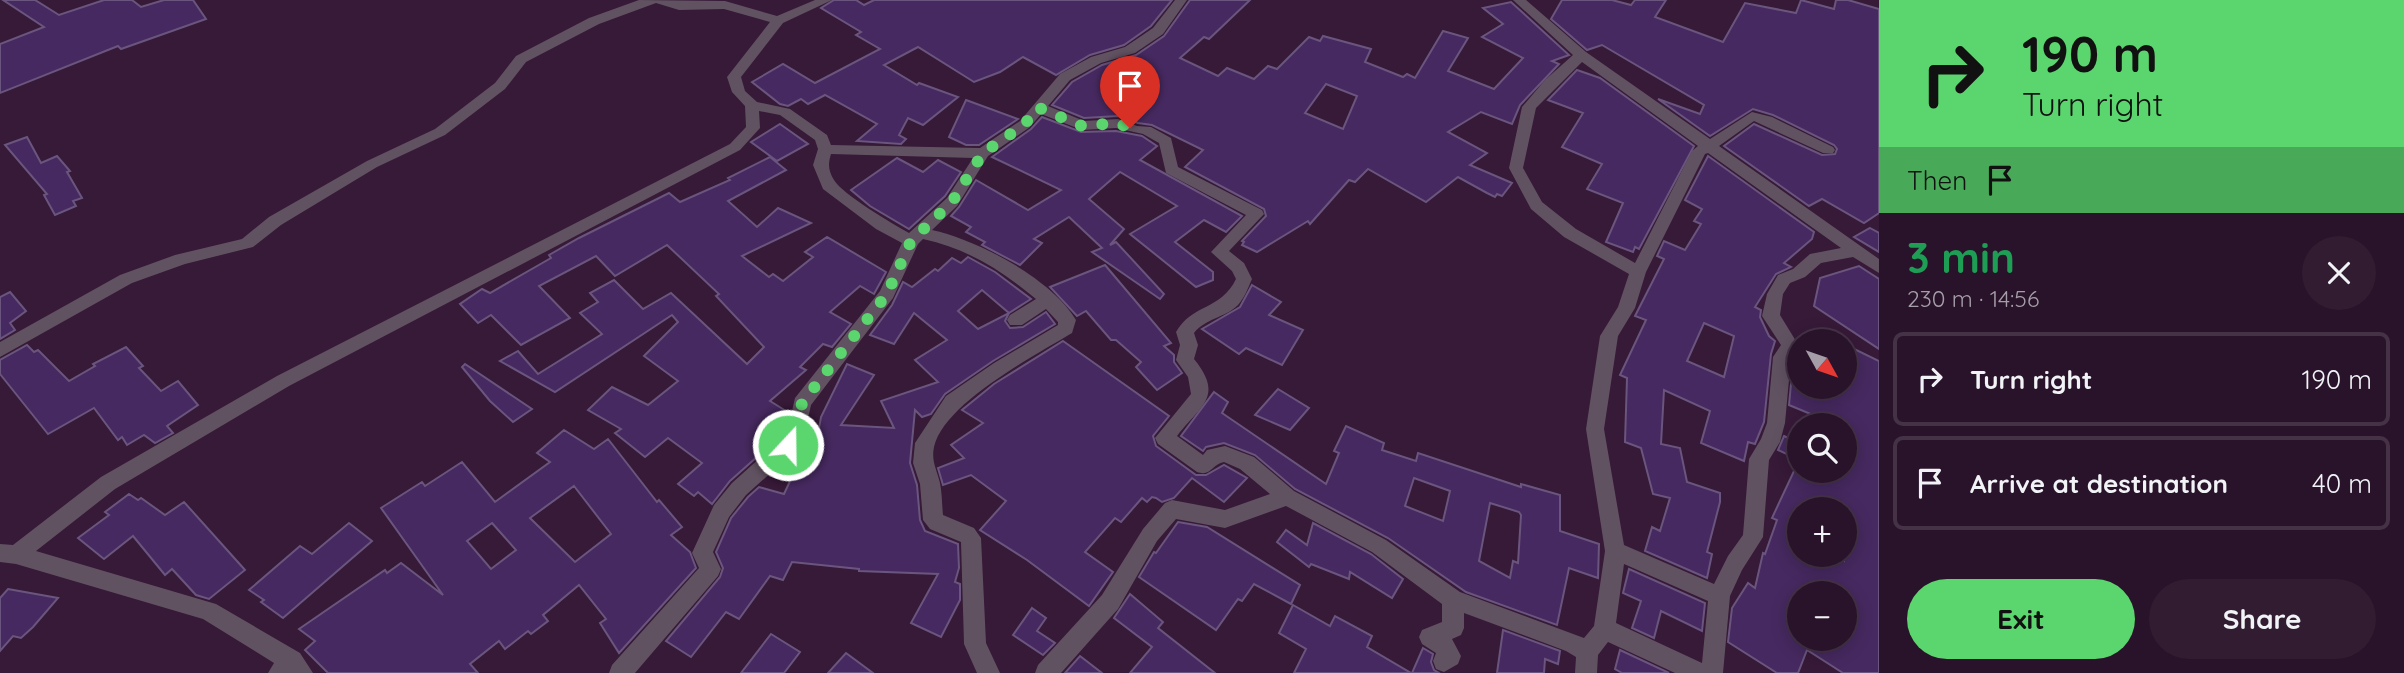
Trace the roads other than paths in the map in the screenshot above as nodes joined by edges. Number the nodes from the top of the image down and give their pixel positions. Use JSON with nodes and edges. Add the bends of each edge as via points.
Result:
{"nodes":[{"id":1,"x":651,"y":0,"type":"edge"},
{"id":2,"x":660,"y":0,"type":"edge"},
{"id":3,"x":826,"y":0,"type":"edge"},
{"id":4,"x":1181,"y":0,"type":"edge"},
{"id":5,"x":1520,"y":0,"type":"edge"},
{"id":6,"x":778,"y":20,"type":"junction"},
{"id":7,"x":1581,"y":55,"type":"junction"},
{"id":8,"x":752,"y":105,"type":"junction"},
{"id":9,"x":1037,"y":107,"type":"junction"},
{"id":10,"x":1710,"y":146,"type":"junction"},
{"id":11,"x":825,"y":149,"type":"junction"},
{"id":12,"x":1828,"y":150,"type":"dead end"},
{"id":13,"x":983,"y":153,"type":"junction"},
{"id":14,"x":916,"y":237,"type":"junction"},
{"id":15,"x":1855,"y":251,"type":"junction"},
{"id":16,"x":1879,"y":267,"type":"edge"},
{"id":17,"x":1638,"y":272,"type":"junction"},
{"id":18,"x":1048,"y":300,"type":"junction"},
{"id":19,"x":1016,"y":320,"type":"dead end"},
{"id":20,"x":0,"y":351,"type":"edge"},
{"id":21,"x":1287,"y":497,"type":"junction"},
{"id":22,"x":1615,"y":551,"type":"junction"},
{"id":23,"x":8,"y":554,"type":"edge"},
{"id":24,"x":1719,"y":596,"type":"junction"},
{"id":25,"x":1453,"y":599,"type":"junction"},
{"id":26,"x":1604,"y":630,"type":"junction"},
{"id":27,"x":1444,"y":661,"type":"dead end"},
{"id":28,"x":1587,"y":663,"type":"edge"},
{"id":29,"x":291,"y":669,"type":"edge"},
{"id":30,"x":620,"y":673,"type":"edge"},
{"id":31,"x":989,"y":673,"type":"edge"},
{"id":32,"x":1046,"y":673,"type":"edge"},
{"id":33,"x":1698,"y":673,"type":"edge"},
{"id":34,"x":1712,"y":673,"type":"edge"}],
"edges":[{"from":1,"to":20,"type":"street","via":[[594,21],[522,60],[477,106],[440,132],[372,164],[275,221],[247,243],[126,279]]},
{"from":2,"to":6,"type":"street","via":[[679,6],[725,5]]},
{"from":3,"to":6,"type":"street"},
{"from":4,"to":9,"type":"street","via":[[1158,31],[1130,50],[1096,60],[1065,77]]},
{"from":5,"to":7,"type":"street"},
{"from":6,"to":8,"type":"street","via":[[734,77],[739,92]]},
{"from":7,"to":10,"type":"street"},
{"from":7,"to":17,"type":"street","via":[[1529,107],[1516,167],[1536,205],[1570,233]]},
{"from":8,"to":11,"type":"street","via":[[785,112],[822,138]]},
{"from":8,"to":23,"type":"street","via":[[752,128],[735,147],[283,381],[108,483]]},
{"from":9,"to":13,"type":"street","via":[[1025,124]]},
{"from":9,"to":21,"type":"street","via":[[1082,126],[1118,123],[1146,130],[1167,141],[1171,170],[1256,214],[1219,252],[1238,267],[1244,279],[1239,292],[1225,309],[1205,313],[1185,332],[1189,345],[1185,360],[1197,373],[1201,396],[1165,438],[1204,466],[1214,456],[1225,454],[1247,463]]},
{"from":10,"to":12,"type":"street","via":[[1752,116]]},
{"from":10,"to":15,"type":"street"},
{"from":10,"to":17,"type":"street","via":[[1699,151]]},
{"from":11,"to":13,"type":"street"},
{"from":11,"to":14,"type":"street","via":[[820,165],[828,185],[882,225]]},
{"from":13,"to":14,"type":"street","via":[[952,202]]},
{"from":14,"to":18,"type":"street","via":[[963,242]]},
{"from":14,"to":30,"type":"street","via":[[887,294],[802,403],[788,445],[721,511],[702,553],[711,569]]},
{"from":15,"to":16,"type":"street"},
{"from":15,"to":24,"type":"street","via":[[1816,258],[1784,279],[1775,294],[1771,316],[1791,345],[1782,357],[1776,423],[1759,459],[1752,537]]},
{"from":17,"to":22,"type":"street","via":[[1626,308],[1609,336],[1595,429]]},
{"from":18,"to":19,"type":"street"},
{"from":18,"to":31,"type":"street","via":[[1068,320],[1066,328],[953,401],[925,443],[923,463],[933,520],[971,538],[975,644]]},
{"from":21,"to":25,"type":"street","via":[[1379,546]]},
{"from":21,"to":32,"type":"street","via":[[1225,519],[1172,509],[1150,535],[1110,602]]},
{"from":22,"to":24,"type":"street"},
{"from":22,"to":26,"type":"street"},
{"from":23,"to":29,"type":"street","via":[[208,611]]},
{"from":24,"to":34,"type":"street"},
{"from":25,"to":27,"type":"street","via":[[1453,628],[1430,637],[1450,656]]},
{"from":25,"to":28,"type":"street","via":[[1573,643]]},
{"from":26,"to":28,"type":"street"},
{"from":26,"to":33,"type":"street"}]}
